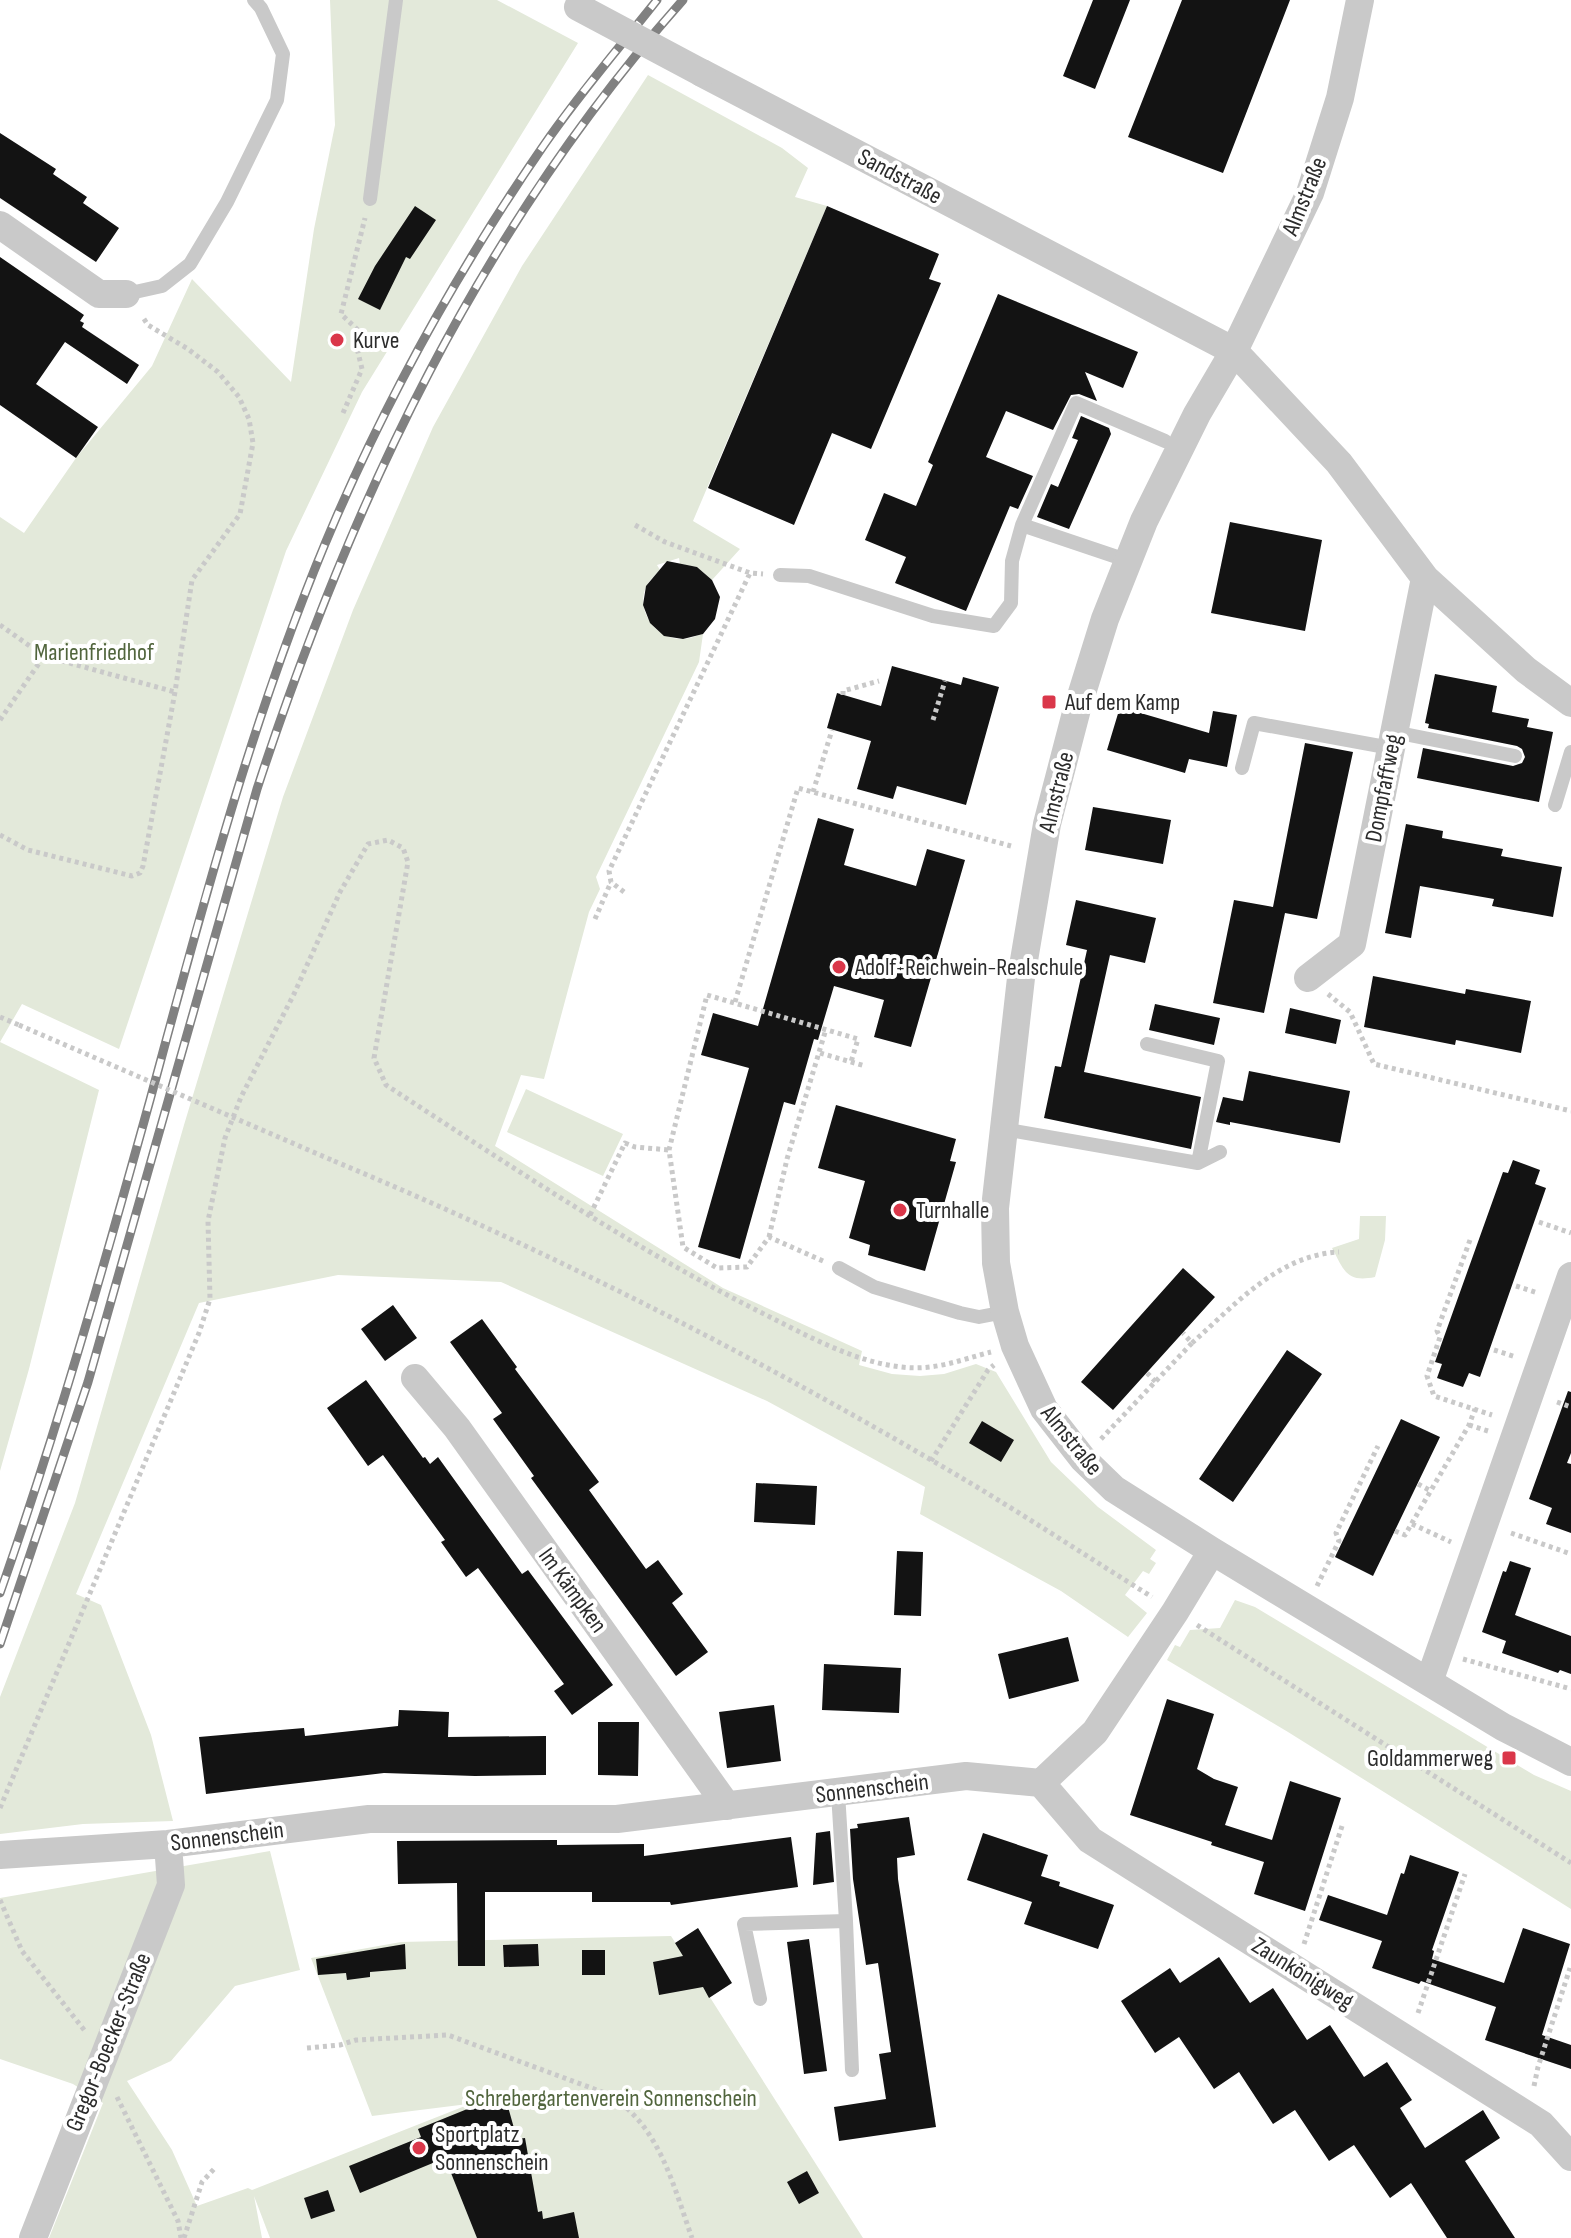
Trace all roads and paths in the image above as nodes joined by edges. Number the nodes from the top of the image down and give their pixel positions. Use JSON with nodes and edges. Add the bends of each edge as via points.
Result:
{"nodes":[{"id":1,"x":254,"y":0,"type":"edge"},
{"id":2,"x":396,"y":0,"type":"edge"},
{"id":3,"x":1360,"y":0,"type":"edge"},
{"id":4,"x":572,"y":3,"type":"edge"},
{"id":5,"x":370,"y":199,"type":"joint"},
{"id":6,"x":0,"y":225,"type":"edge"},
{"id":7,"x":126,"y":294,"type":"junction"},
{"id":8,"x":1234,"y":351,"type":"junction"},
{"id":9,"x":343,"y":413,"type":"dead end"},
{"id":10,"x":1165,"y":441,"type":"dead end"},
{"id":11,"x":635,"y":525,"type":"dead end"},
{"id":12,"x":1022,"y":525,"type":"junction"},
{"id":13,"x":1129,"y":561,"type":"junction"},
{"id":14,"x":750,"y":573,"type":"junction"},
{"id":15,"x":780,"y":575,"type":"joint"},
{"id":16,"x":1425,"y":578,"type":"junction"},
{"id":17,"x":0,"y":625,"type":"edge"},
{"id":18,"x":44,"y":656,"type":"junction"},
{"id":19,"x":879,"y":681,"type":"dead end"},
{"id":20,"x":945,"y":681,"type":"dead end"},
{"id":21,"x":175,"y":692,"type":"junction"},
{"id":22,"x":843,"y":695,"type":"dead end"},
{"id":23,"x":1571,"y":703,"type":"edge"},
{"id":24,"x":0,"y":720,"type":"edge"},
{"id":25,"x":933,"y":720,"type":"dead end"},
{"id":26,"x":832,"y":730,"type":"dead end"},
{"id":27,"x":1392,"y":740,"type":"junction"},
{"id":28,"x":1571,"y":752,"type":"edge"},
{"id":29,"x":1515,"y":756,"type":"dead end"},
{"id":30,"x":1242,"y":768,"type":"dead end"},
{"id":31,"x":813,"y":792,"type":"junction"},
{"id":32,"x":1555,"y":805,"type":"dead end"},
{"id":33,"x":0,"y":835,"type":"edge"},
{"id":34,"x":1011,"y":846,"type":"dead end"},
{"id":35,"x":611,"y":882,"type":"junction"},
{"id":36,"x":624,"y":892,"type":"dead end"},
{"id":37,"x":595,"y":919,"type":"dead end"},
{"id":38,"x":1308,"y":978,"type":"joint"},
{"id":39,"x":735,"y":1002,"type":"junction"},
{"id":40,"x":0,"y":1017,"type":"edge"},
{"id":41,"x":826,"y":1029,"type":"junction"},
{"id":42,"x":1147,"y":1044,"type":"dead end"},
{"id":43,"x":820,"y":1053,"type":"dead end"},
{"id":44,"x":851,"y":1062,"type":"junction"},
{"id":45,"x":865,"y":1066,"type":"dead end"},
{"id":46,"x":1571,"y":1111,"type":"edge"},
{"id":47,"x":1003,"y":1129,"type":"junction"},
{"id":48,"x":669,"y":1150,"type":"junction"},
{"id":49,"x":1220,"y":1152,"type":"dead end"},
{"id":50,"x":1198,"y":1163,"type":"junction"},
{"id":51,"x":590,"y":1215,"type":"junction"},
{"id":52,"x":1539,"y":1222,"type":"dead end"},
{"id":53,"x":1571,"y":1233,"type":"edge"},
{"id":54,"x":769,"y":1237,"type":"junction"},
{"id":55,"x":1470,"y":1240,"type":"dead end"},
{"id":56,"x":1339,"y":1252,"type":"dead end"},
{"id":57,"x":839,"y":1268,"type":"joint"},
{"id":58,"x":1571,"y":1276,"type":"edge"},
{"id":59,"x":1005,"y":1312,"type":"junction"},
{"id":60,"x":1183,"y":1333,"type":"dead end"},
{"id":61,"x":1192,"y":1343,"type":"junction"},
{"id":62,"x":1015,"y":1346,"type":"junction"},
{"id":63,"x":1147,"y":1373,"type":"dead end"},
{"id":64,"x":415,"y":1378,"type":"dead end"},
{"id":65,"x":1156,"y":1382,"type":"junction"},
{"id":66,"x":1475,"y":1409,"type":"junction"},
{"id":67,"x":1519,"y":1424,"type":"junction"},
{"id":68,"x":1378,"y":1446,"type":"dead end"},
{"id":69,"x":1083,"y":1459,"type":"junction"},
{"id":70,"x":931,"y":1461,"type":"junction"},
{"id":71,"x":1418,"y":1484,"type":"dead end"},
{"id":72,"x":1431,"y":1491,"type":"junction"},
{"id":73,"x":1484,"y":1523,"type":"junction"},
{"id":74,"x":1412,"y":1524,"type":"junction"},
{"id":75,"x":1395,"y":1531,"type":"dead end"},
{"id":76,"x":1212,"y":1551,"type":"junction"},
{"id":77,"x":1473,"y":1554,"type":"junction"},
{"id":78,"x":1571,"y":1554,"type":"edge"},
{"id":79,"x":1306,"y":1608,"type":"junction"},
{"id":80,"x":1175,"y":1612,"type":"junction"},
{"id":81,"x":1440,"y":1652,"type":"junction"},
{"id":82,"x":1429,"y":1682,"type":"junction"},
{"id":83,"x":1571,"y":1689,"type":"edge"},
{"id":84,"x":1571,"y":1762,"type":"edge"},
{"id":85,"x":1041,"y":1783,"type":"junction"},
{"id":86,"x":838,"y":1793,"type":"junction"},
{"id":87,"x":727,"y":1806,"type":"junction"},
{"id":88,"x":0,"y":1808,"type":"edge"},
{"id":89,"x":1343,"y":1823,"type":"dead end"},
{"id":90,"x":168,"y":1844,"type":"junction"},
{"id":91,"x":0,"y":1855,"type":"edge"},
{"id":92,"x":1571,"y":1863,"type":"edge"},
{"id":93,"x":1465,"y":1874,"type":"dead end"},
{"id":94,"x":0,"y":1900,"type":"edge"},
{"id":95,"x":846,"y":1921,"type":"junction"},
{"id":96,"x":1570,"y":1968,"type":"edge"},
{"id":97,"x":1296,"y":1969,"type":"junction"},
{"id":98,"x":760,"y":1999,"type":"dead end"},
{"id":99,"x":1409,"y":2039,"type":"junction"},
{"id":100,"x":307,"y":2048,"type":"dead end"},
{"id":101,"x":103,"y":2054,"type":"junction"},
{"id":102,"x":852,"y":2070,"type":"dead end"},
{"id":103,"x":91,"y":2085,"type":"junction"},
{"id":104,"x":1522,"y":2112,"type":"junction"},
{"id":105,"x":1571,"y":2157,"type":"edge"},
{"id":106,"x":214,"y":2169,"type":"dead end"},
{"id":107,"x":33,"y":2238,"type":"edge"},
{"id":108,"x":183,"y":2238,"type":"edge"},
{"id":109,"x":692,"y":2238,"type":"edge"}],
"edges":[{"from":1,"to":7,"type":"lane","via":[[283,54],[277,100],[190,264],[162,286]]},
{"from":2,"to":5,"type":"lane"},
{"from":3,"to":8,"type":"street","name":"Almstraße","via":[[1340,98],[1310,193]]},
{"from":4,"to":8,"type":"street","name":"Sandstraße","bridge":true},
{"from":5,"to":9,"type":"path","via":[[341,314],[359,331],[362,369]]},
{"from":6,"to":7,"type":"street","via":[[99,294]]},
{"from":7,"to":21,"type":"path","via":[[148,325],[218,372],[239,397],[253,443],[240,514],[192,580]]},
{"from":8,"to":13,"type":"street","name":"Almstraße","via":[[1197,414]]},
{"from":8,"to":16,"type":"street","via":[[1339,463]]},
{"from":10,"to":12,"type":"lane","via":[[1076,403]]},
{"from":11,"to":14,"type":"path","via":[[665,542]]},
{"from":12,"to":13,"type":"lane"},
{"from":12,"to":15,"type":"lane","via":[[1012,561],[1011,603],[994,626],[933,616],[809,576]]},
{"from":13,"to":47,"type":"street","name":"Almstraße","via":[[1105,619],[1047,824]]},
{"from":14,"to":15,"type":"path"},
{"from":14,"to":35,"type":"path","via":[[609,871]]},
{"from":16,"to":23,"type":"street","via":[[1526,670]]},
{"from":16,"to":27,"type":"street","name":"Dompfaffweg"},
{"from":17,"to":18,"type":"path"},
{"from":18,"to":21,"type":"path"},
{"from":18,"to":24,"type":"path"},
{"from":19,"to":22,"type":"path"},
{"from":20,"to":25,"type":"path"},
{"from":21,"to":33,"type":"path","via":[[140,873],[132,876],[28,850]]},
{"from":26,"to":31,"type":"path"},
{"from":27,"to":29,"type":"lane"},
{"from":27,"to":30,"type":"lane","via":[[1254,723]]},
{"from":27,"to":38,"type":"street","name":"Dompfaffweg","via":[[1352,944]]},
{"from":28,"to":32,"type":"lane"},
{"from":31,"to":34,"type":"path"},
{"from":31,"to":39,"type":"path","via":[[798,788]]},
{"from":35,"to":36,"type":"path"},
{"from":35,"to":37,"type":"path"},
{"from":38,"to":46,"type":"path","via":[[1350,1012],[1374,1064]]},
{"from":39,"to":41,"type":"path"},
{"from":39,"to":48,"type":"path","via":[[707,995]]},
{"from":40,"to":70,"type":"path","bridge":true,"via":[[509,1238]]},
{"from":41,"to":44,"type":"path","via":[[858,1039]]},
{"from":41,"to":54,"type":"path"},
{"from":42,"to":50,"type":"lane","via":[[1218,1061]]},
{"from":43,"to":44,"type":"path"},
{"from":44,"to":45,"type":"path"},
{"from":47,"to":50,"type":"lane"},
{"from":47,"to":59,"type":"street","name":"Almstraße","via":[[995,1208],[996,1263]]},
{"from":48,"to":51,"type":"path","via":[[625,1143]]},
{"from":48,"to":54,"type":"path","via":[[683,1247],[717,1268],[747,1267]]},
{"from":49,"to":50,"type":"lane"},
{"from":51,"to":62,"type":"path","via":[[719,1292],[858,1357],[923,1368]]},
{"from":51,"to":88,"type":"path","via":[[386,1085],[374,1058],[408,862],[403,848],[388,840],[368,844],[340,892],[225,1138],[208,1221],[210,1299],[199,1333]]},
{"from":52,"to":53,"type":"path"},
{"from":54,"to":57,"type":"path"},
{"from":55,"to":66,"type":"path","via":[[1437,1331],[1440,1337],[1427,1376],[1434,1396]]},
{"from":56,"to":61,"type":"path","via":[[1319,1253],[1286,1267],[1256,1286]]},
{"from":57,"to":59,"type":"lane","via":[[874,1287],[960,1313],[979,1317]]},
{"from":58,"to":67,"type":"street"},
{"from":59,"to":62,"type":"street","name":"Almstraße"},
{"from":60,"to":61,"type":"path"},
{"from":61,"to":65,"type":"path"},
{"from":62,"to":69,"type":"street","name":"Almstraße","via":[[1044,1409]]},
{"from":62,"to":70,"type":"path","via":[[988,1370]]},
{"from":63,"to":65,"type":"path"},
{"from":64,"to":87,"type":"street","name":"Im Kämpken","via":[[466,1441]]},
{"from":65,"to":69,"type":"path"},
{"from":66,"to":67,"type":"path"},
{"from":66,"to":72,"type":"path"},
{"from":67,"to":73,"type":"street"},
{"from":68,"to":79,"type":"path"},
{"from":69,"to":76,"type":"street","name":"Almstraße","via":[[1114,1489]]},
{"from":70,"to":80,"type":"path"},
{"from":71,"to":72,"type":"path"},
{"from":72,"to":74,"type":"path"},
{"from":73,"to":77,"type":"street"},
{"from":73,"to":78,"type":"path"},
{"from":74,"to":75,"type":"path","via":[[1405,1535]]},
{"from":74,"to":77,"type":"path"},
{"from":76,"to":79,"type":"street"},
{"from":76,"to":80,"type":"street"},
{"from":77,"to":81,"type":"street"},
{"from":79,"to":82,"type":"street"},
{"from":80,"to":85,"type":"street","via":[[1095,1732]]},
{"from":80,"to":92,"type":"path"},
{"from":81,"to":82,"type":"street"},
{"from":81,"to":83,"type":"path"},
{"from":82,"to":84,"type":"street"},
{"from":85,"to":86,"type":"street","name":"Sonnenschein","via":[[966,1776]]},
{"from":85,"to":97,"type":"street","name":"Zaunkönigweg","via":[[1090,1840]]},
{"from":86,"to":87,"type":"street","name":"Sonnenschein"},
{"from":86,"to":95,"type":"lane"},
{"from":87,"to":90,"type":"street","name":"Sonnenschein","via":[[617,1819],[369,1819]]},
{"from":89,"to":97,"type":"path"},
{"from":90,"to":91,"type":"street","name":"Sonnenschein"},
{"from":90,"to":101,"type":"street","name":"Gregor-Boecker-Straße","via":[[171,1885]]},
{"from":93,"to":99,"type":"path"},
{"from":94,"to":101,"type":"path","via":[[22,1951]]},
{"from":95,"to":98,"type":"lane","via":[[744,1924]]},
{"from":95,"to":102,"type":"lane"},
{"from":96,"to":104,"type":"path"},
{"from":97,"to":99,"type":"street","name":"Zaunkönigweg"},
{"from":99,"to":104,"type":"street","name":"Zaunkönigweg"},
{"from":100,"to":109,"type":"path","via":[[448,2035],[605,2093],[624,2105],[655,2142]]},
{"from":101,"to":103,"type":"street","name":"Gregor-Boecker-Straße"},
{"from":103,"to":107,"type":"street","name":"Gregor-Boecker-Straße"},
{"from":103,"to":108,"type":"path","via":[[116,2094]]},
{"from":104,"to":105,"type":"street","name":"Zaunkönigweg","via":[[1541,2124]]},
{"from":106,"to":108,"type":"path","via":[[202,2182]]}]}
